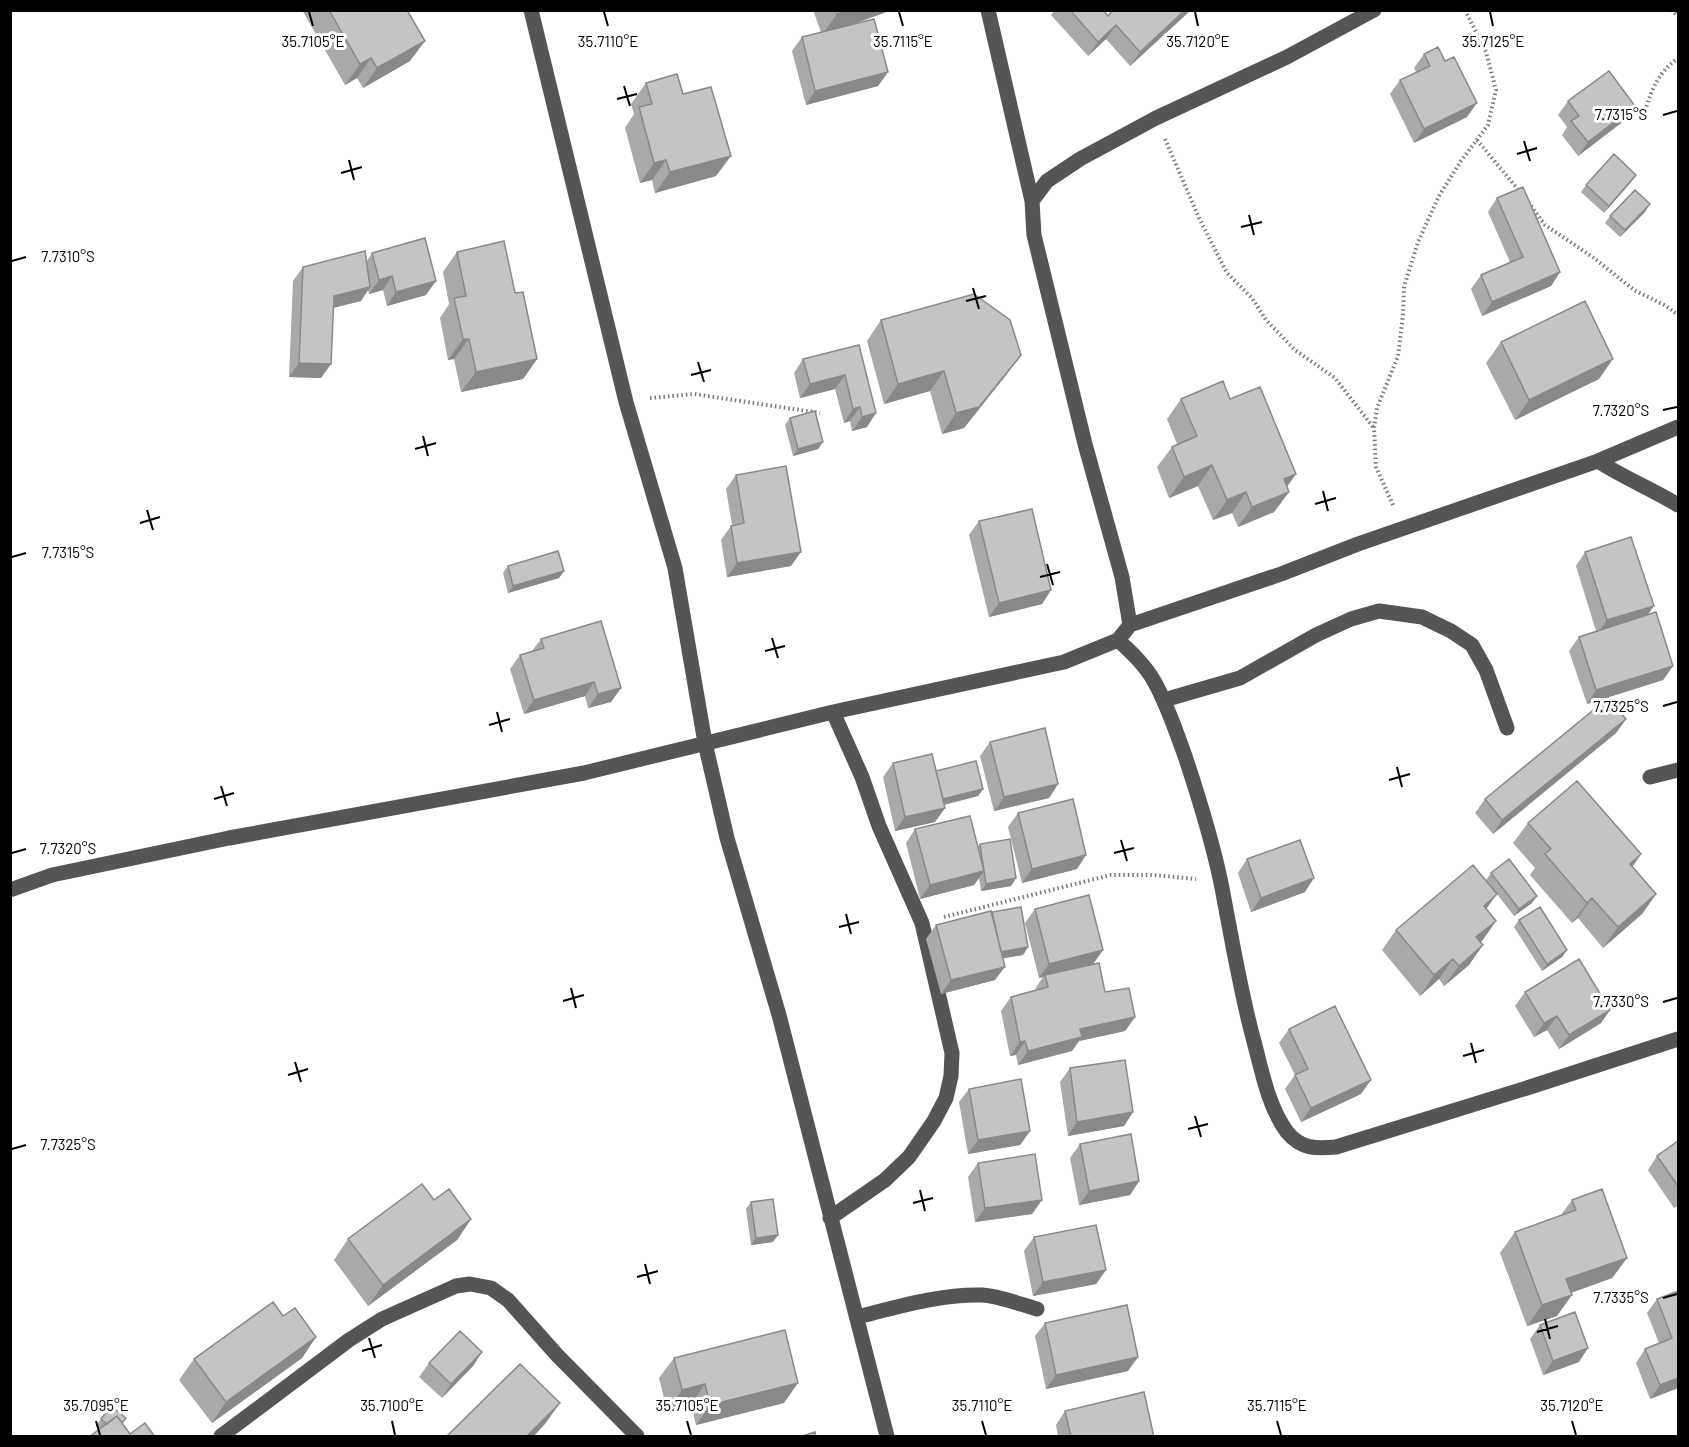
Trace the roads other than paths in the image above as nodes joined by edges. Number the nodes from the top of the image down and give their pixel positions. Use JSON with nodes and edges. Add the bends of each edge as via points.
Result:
{"nodes":[{"id":1,"x":531,"y":10,"type":"edge"},
{"id":2,"x":988,"y":10,"type":"edge"},
{"id":3,"x":1374,"y":10,"type":"edge"},
{"id":4,"x":1032,"y":201,"type":"junction"},
{"id":5,"x":1678,"y":427,"type":"edge"},
{"id":6,"x":1598,"y":461,"type":"junction"},
{"id":7,"x":1678,"y":505,"type":"edge"},
{"id":8,"x":1130,"y":625,"type":"junction"},
{"id":9,"x":1118,"y":640,"type":"junction"},
{"id":10,"x":1164,"y":700,"type":"junction"},
{"id":11,"x":833,"y":712,"type":"junction"},
{"id":12,"x":1507,"y":728,"type":"dead end"},
{"id":13,"x":705,"y":743,"type":"junction"},
{"id":14,"x":1678,"y":770,"type":"edge"},
{"id":15,"x":1650,"y":777,"type":"dead end"},
{"id":16,"x":10,"y":890,"type":"edge"},
{"id":17,"x":1678,"y":1039,"type":"edge"},
{"id":18,"x":830,"y":1218,"type":"junction"},
{"id":19,"x":1037,"y":1309,"type":"dead end"},
{"id":20,"x":857,"y":1317,"type":"junction"},
{"id":21,"x":221,"y":1437,"type":"edge"},
{"id":22,"x":637,"y":1437,"type":"edge"},
{"id":23,"x":887,"y":1437,"type":"edge"}],
"edges":[{"from":1,"to":13,"type":"street","via":[[626,402],[675,568]]},
{"from":2,"to":4,"type":"street"},
{"from":3,"to":4,"type":"street","via":[[1080,159],[1047,181]]},
{"from":4,"to":8,"type":"street","via":[[1034,234],[1122,577]]},
{"from":5,"to":6,"type":"street"},
{"from":6,"to":7,"type":"street"},
{"from":6,"to":8,"type":"street"},
{"from":8,"to":9,"type":"street"},
{"from":9,"to":10,"type":"street","via":[[1140,661]]},
{"from":9,"to":11,"type":"street","via":[[1064,662]]},
{"from":10,"to":12,"type":"street","via":[[1240,678],[1316,635],[1379,611],[1422,617],[1472,645],[1486,670]]},
{"from":10,"to":17,"type":"street","via":[[1202,806],[1240,987],[1268,1089],[1287,1131],[1305,1147],[1336,1147]]},
{"from":11,"to":13,"type":"street"},
{"from":11,"to":18,"type":"street","via":[[922,923],[952,1053],[946,1098],[909,1157],[885,1180]]},
{"from":13,"to":16,"type":"street","via":[[584,773],[229,838],[63,873]]},
{"from":13,"to":18,"type":"street"},
{"from":14,"to":15,"type":"street"},
{"from":18,"to":20,"type":"street"},
{"from":19,"to":20,"type":"street","via":[[984,1295],[957,1296]]},
{"from":20,"to":23,"type":"street"},
{"from":21,"to":22,"type":"street","via":[[382,1319],[456,1286],[470,1284],[490,1288],[508,1300]]}]}
